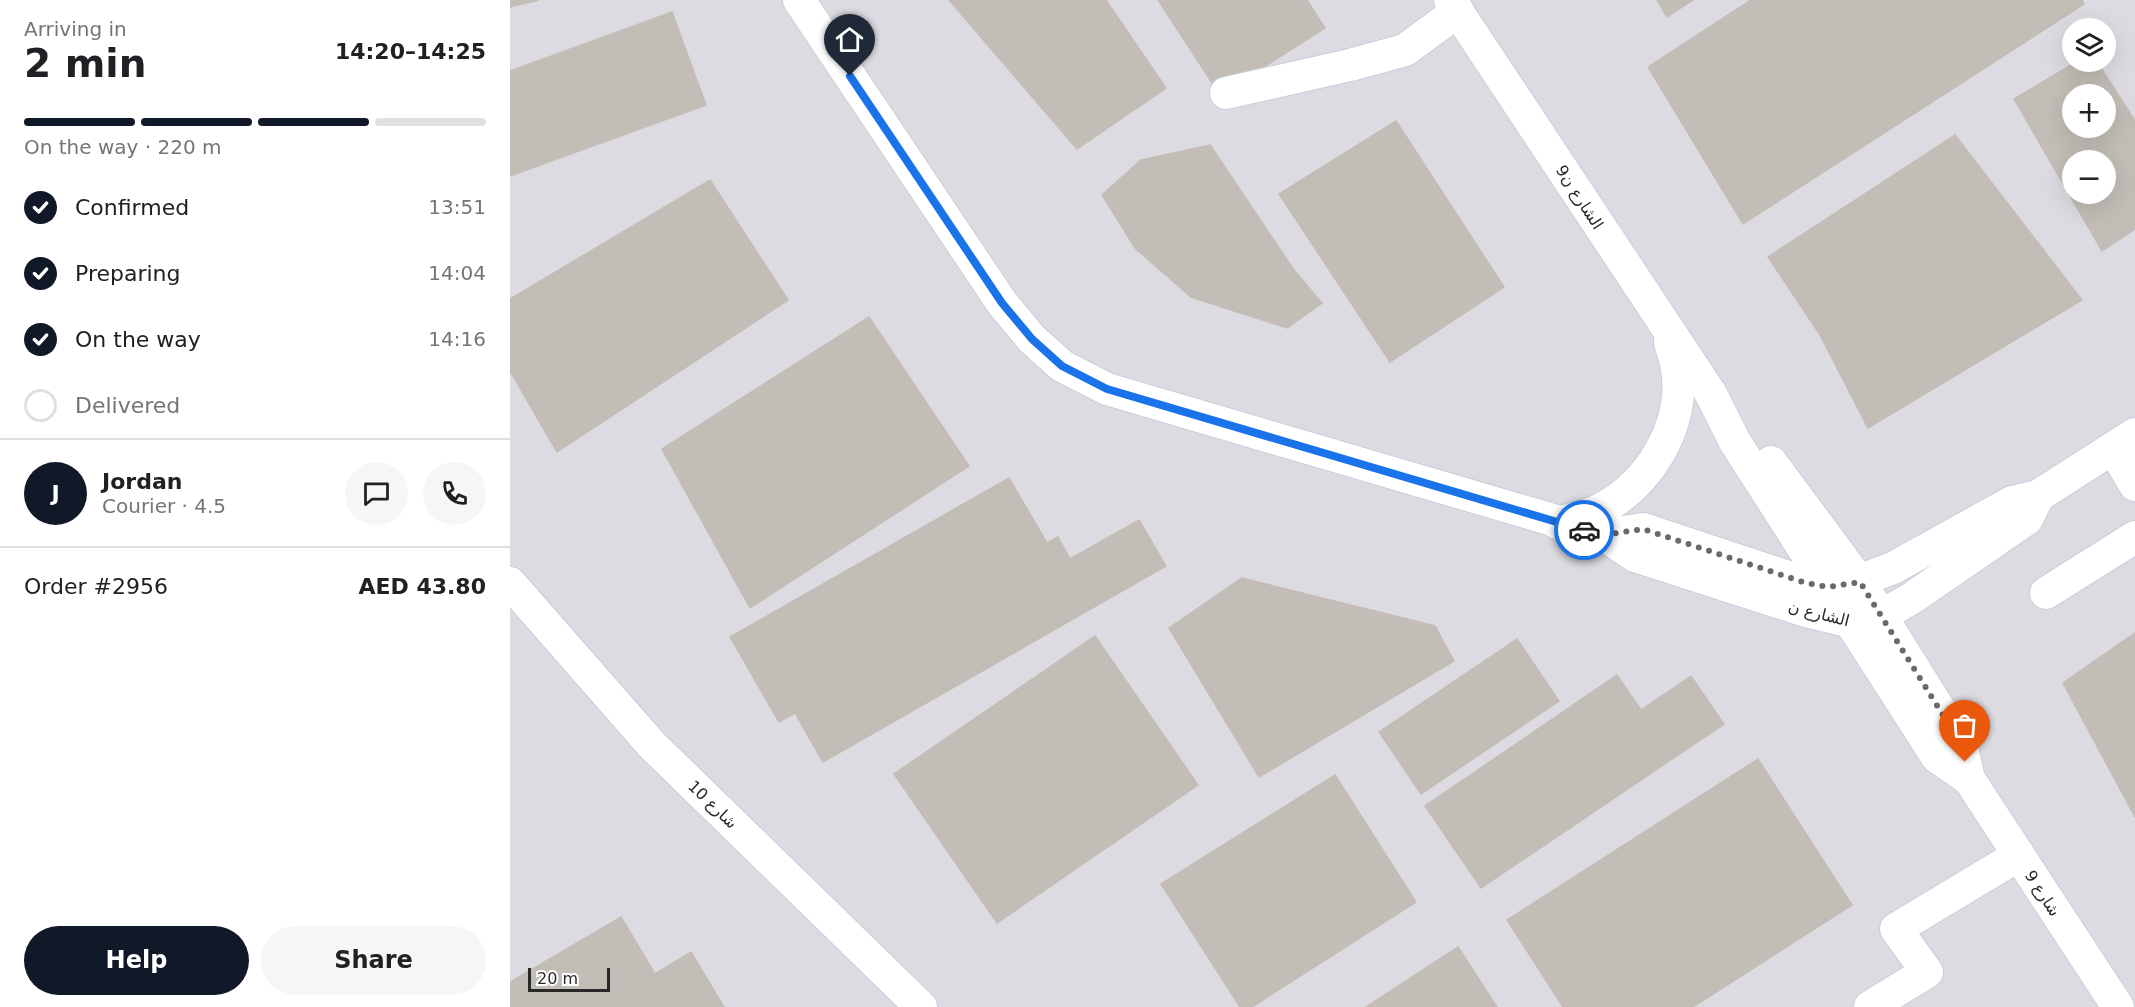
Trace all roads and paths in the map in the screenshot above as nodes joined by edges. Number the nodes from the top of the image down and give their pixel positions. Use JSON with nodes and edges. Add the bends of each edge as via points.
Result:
{"nodes":[{"id":1,"x":799,"y":0,"type":"edge"},
{"id":2,"x":1454,"y":6,"type":"edge"},
{"id":3,"x":1226,"y":93,"type":"dead end"},
{"id":4,"x":1667,"y":330,"type":"junction"},
{"id":5,"x":1711,"y":394,"type":"junction"},
{"id":6,"x":2124,"y":441,"type":"edge"},
{"id":7,"x":2135,"y":485,"type":"edge"},
{"id":8,"x":2038,"y":496,"type":"junction"},
{"id":9,"x":1557,"y":523,"type":"junction"},
{"id":10,"x":1604,"y":535,"type":"junction"},
{"id":11,"x":2135,"y":537,"type":"edge"},
{"id":12,"x":1860,"y":582,"type":"junction"},
{"id":13,"x":512,"y":584,"type":"edge"},
{"id":14,"x":1828,"y":587,"type":"junction"},
{"id":15,"x":2046,"y":593,"type":"dead end"},
{"id":16,"x":1881,"y":616,"type":"junction"},
{"id":17,"x":1851,"y":622,"type":"junction"},
{"id":18,"x":1969,"y":779,"type":"junction"},
{"id":19,"x":2019,"y":855,"type":"junction"},
{"id":20,"x":921,"y":1007,"type":"edge"},
{"id":21,"x":1870,"y":1007,"type":"edge"},
{"id":22,"x":2118,"y":1007,"type":"edge"}],
"edges":[{"from":1,"to":9,"type":"street","name":"الشارع ن","via":[[1002,303],[1032,339],[1062,366],[1107,389]]},
{"from":2,"to":3,"type":"street","via":[[1405,50]]},
{"from":2,"to":4,"type":"street","name":"الشارع ن9"},
{"from":4,"to":5,"type":"street","name":"الشارع ن9"},
{"from":4,"to":9,"type":"street","via":[[1677,371],[1675,414],[1660,453],[1633,487],[1616,499],[1598,511]]},
{"from":5,"to":12,"type":"street","name":"الشارع ن9","via":[[1752,436]]},
{"from":5,"to":14,"type":"street","name":"الشارع ن9","via":[[1735,442]]},
{"from":6,"to":7,"type":"street"},
{"from":6,"to":8,"type":"street","name":"الشارع ن"},
{"from":8,"to":12,"type":"street","name":"الشارع ن","via":[[2012,502]]},
{"from":8,"to":16,"type":"street","name":"الشارع ن","via":[[2027,519]]},
{"from":9,"to":10,"type":"street","name":"الشارع ن"},
{"from":10,"to":14,"type":"street","name":"الشارع ن","via":[[1643,529]]},
{"from":10,"to":17,"type":"street","name":"الشارع ن","via":[[1635,556]]},
{"from":11,"to":15,"type":"street"},
{"from":12,"to":14,"type":"street","name":"الشارع ن"},
{"from":12,"to":16,"type":"street","name":"شارع 9"},
{"from":13,"to":20,"type":"street","name":"شارع 10","via":[[651,744]]},
{"from":14,"to":17,"type":"street","name":"شارع 9"},
{"from":16,"to":17,"type":"street","name":"الشارع ن"},
{"from":16,"to":18,"type":"street","name":"شارع 9","via":[[1961,744]]},
{"from":17,"to":18,"type":"street","name":"شارع 9","via":[[1937,757]]},
{"from":18,"to":19,"type":"street","name":"شارع 9"},
{"from":19,"to":21,"type":"street","via":[[1896,928],[1926,972]]},
{"from":19,"to":22,"type":"street","name":"شارع 9"}]}
